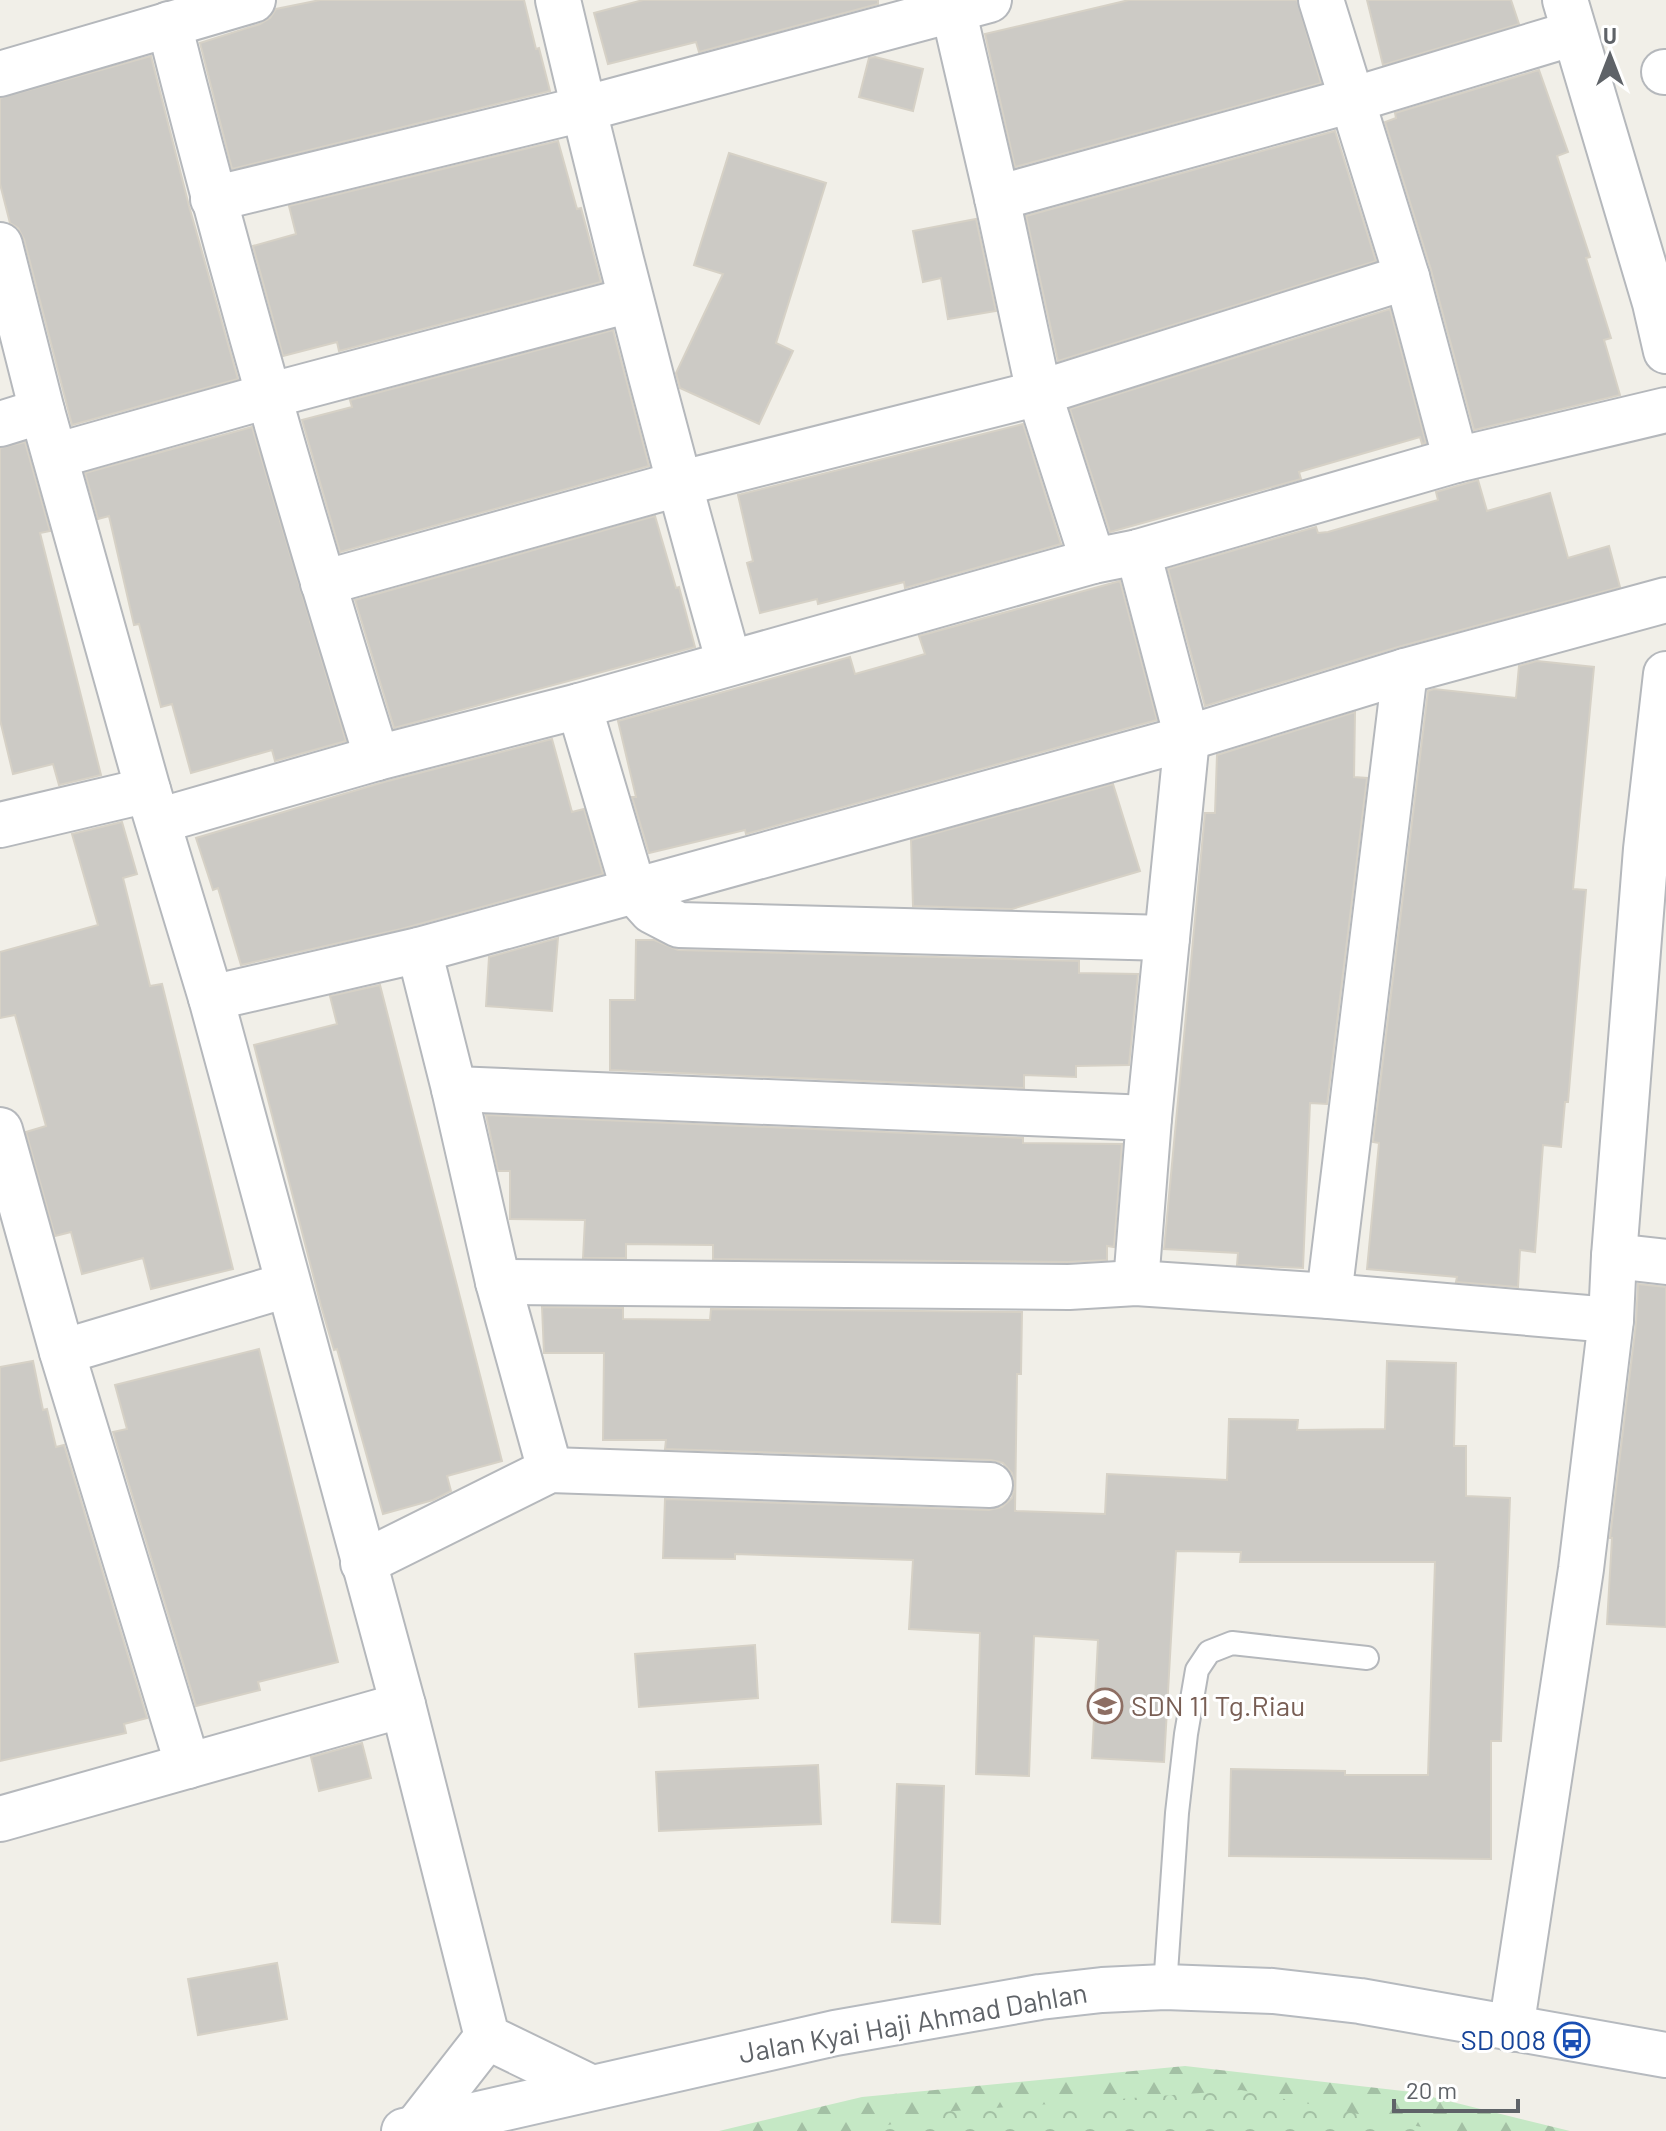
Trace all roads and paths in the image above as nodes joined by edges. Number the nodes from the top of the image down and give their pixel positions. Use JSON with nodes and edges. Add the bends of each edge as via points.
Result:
{"nodes":[{"id":1,"x":253,"y":0,"type":"edge"},
{"id":2,"x":558,"y":0,"type":"edge"},
{"id":3,"x":1321,"y":0,"type":"edge"},
{"id":4,"x":965,"y":3,"type":"edge"},
{"id":5,"x":1570,"y":17,"type":"edge"},
{"id":6,"x":169,"y":24,"type":"junction"},
{"id":7,"x":0,"y":74,"type":"edge"},
{"id":8,"x":1352,"y":100,"type":"junction"},
{"id":9,"x":583,"y":109,"type":"junction"},
{"id":10,"x":997,"y":198,"type":"junction"},
{"id":11,"x":213,"y":199,"type":"junction"},
{"id":12,"x":0,"y":245,"type":"edge"},
{"id":13,"x":1407,"y":277,"type":"junction"},
{"id":14,"x":630,"y":300,"type":"junction"},
{"id":15,"x":1666,"y":351,"type":"edge"},
{"id":16,"x":1039,"y":393,"type":"junction"},
{"id":17,"x":268,"y":396,"type":"junction"},
{"id":18,"x":1666,"y":410,"type":"edge"},
{"id":19,"x":42,"y":411,"type":"junction"},
{"id":20,"x":0,"y":424,"type":"edge"},
{"id":21,"x":55,"y":456,"type":"junction"},
{"id":22,"x":1456,"y":460,"type":"junction"},
{"id":23,"x":678,"y":484,"type":"junction"},
{"id":24,"x":1138,"y":552,"type":"junction"},
{"id":25,"x":1093,"y":561,"type":"junction"},
{"id":26,"x":323,"y":583,"type":"junction"},
{"id":27,"x":1666,"y":600,"type":"edge"},
{"id":28,"x":729,"y":663,"type":"junction"},
{"id":29,"x":1405,"y":671,"type":"junction"},
{"id":30,"x":1666,"y":674,"type":"edge"},
{"id":31,"x":579,"y":706,"type":"junction"},
{"id":32,"x":1187,"y":738,"type":"junction"},
{"id":33,"x":377,"y":758,"type":"junction"},
{"id":34,"x":153,"y":805,"type":"junction"},
{"id":35,"x":0,"y":825,"type":"edge"},
{"id":36,"x":1656,"y":848,"type":"edge"},
{"id":37,"x":634,"y":891,"type":"junction"},
{"id":38,"x":1167,"y":938,"type":"junction"},
{"id":39,"x":419,"y":950,"type":"junction"},
{"id":40,"x":211,"y":998,"type":"junction"},
{"id":41,"x":454,"y":1089,"type":"junction"},
{"id":42,"x":1149,"y":1118,"type":"junction"},
{"id":43,"x":0,"y":1130,"type":"edge"},
{"id":44,"x":1614,"y":1256,"type":"junction"},
{"id":45,"x":1666,"y":1262,"type":"edge"},
{"id":46,"x":498,"y":1282,"type":"junction"},
{"id":47,"x":1136,"y":1283,"type":"junction"},
{"id":48,"x":287,"y":1285,"type":"junction"},
{"id":49,"x":1329,"y":1296,"type":"junction"},
{"id":50,"x":1611,"y":1320,"type":"junction"},
{"id":51,"x":62,"y":1352,"type":"junction"},
{"id":52,"x":550,"y":1470,"type":"junction"},
{"id":53,"x":990,"y":1485,"type":"dead end"},
{"id":54,"x":363,"y":1563,"type":"junction"},
{"id":55,"x":1367,"y":1658,"type":"dead end"},
{"id":56,"x":403,"y":1705,"type":"junction"},
{"id":57,"x":188,"y":1766,"type":"junction"},
{"id":58,"x":0,"y":1819,"type":"edge"},
{"id":59,"x":1165,"y":1987,"type":"junction"},
{"id":60,"x":1511,"y":2029,"type":"junction"},
{"id":61,"x":487,"y":2037,"type":"junction"},
{"id":62,"x":1666,"y":2055,"type":"edge"},
{"id":63,"x":590,"y":2087,"type":"junction"},
{"id":64,"x":410,"y":2130,"type":"edge"}],
"edges":[{"from":1,"to":6,"type":"street"},
{"from":2,"to":9,"type":"street"},
{"from":3,"to":8,"type":"street"},
{"from":4,"to":9,"type":"street"},
{"from":4,"to":10,"type":"street"},
{"from":5,"to":8,"type":"street"},
{"from":5,"to":15,"type":"street"},
{"from":6,"to":7,"type":"street"},
{"from":6,"to":11,"type":"street"},
{"from":8,"to":10,"type":"street"},
{"from":8,"to":13,"type":"street"},
{"from":9,"to":11,"type":"street"},
{"from":9,"to":14,"type":"street"},
{"from":10,"to":16,"type":"street"},
{"from":11,"to":17,"type":"street"},
{"from":12,"to":19,"type":"street"},
{"from":13,"to":16,"type":"street"},
{"from":13,"to":22,"type":"street"},
{"from":14,"to":17,"type":"street"},
{"from":14,"to":23,"type":"street"},
{"from":16,"to":23,"type":"street"},
{"from":16,"to":25,"type":"street"},
{"from":17,"to":21,"type":"street"},
{"from":17,"to":26,"type":"street"},
{"from":18,"to":22,"type":"street"},
{"from":19,"to":20,"type":"street"},
{"from":19,"to":21,"type":"street"},
{"from":21,"to":34,"type":"street"},
{"from":22,"to":24,"type":"street"},
{"from":23,"to":26,"type":"street"},
{"from":23,"to":28,"type":"street"},
{"from":24,"to":25,"type":"street"},
{"from":24,"to":32,"type":"street"},
{"from":25,"to":28,"type":"street"},
{"from":26,"to":33,"type":"street"},
{"from":27,"to":29,"type":"street"},
{"from":28,"to":31,"type":"street"},
{"from":29,"to":32,"type":"street"},
{"from":29,"to":49,"type":"street"},
{"from":30,"to":36,"type":"street"},
{"from":31,"to":33,"type":"street"},
{"from":31,"to":37,"type":"street"},
{"from":32,"to":37,"type":"street"},
{"from":32,"to":38,"type":"street"},
{"from":33,"to":34,"type":"street"},
{"from":34,"to":35,"type":"street"},
{"from":34,"to":40,"type":"street"},
{"from":36,"to":44,"type":"street"},
{"from":37,"to":38,"type":"street","via":[[652,911],[679,925]]},
{"from":37,"to":39,"type":"street"},
{"from":38,"to":42,"type":"street"},
{"from":39,"to":40,"type":"street"},
{"from":39,"to":41,"type":"street"},
{"from":40,"to":48,"type":"street"},
{"from":41,"to":42,"type":"street"},
{"from":41,"to":46,"type":"street"},
{"from":42,"to":47,"type":"street"},
{"from":43,"to":51,"type":"street"},
{"from":44,"to":45,"type":"street"},
{"from":44,"to":50,"type":"street"},
{"from":46,"to":47,"type":"street","via":[[1069,1287]]},
{"from":46,"to":52,"type":"street"},
{"from":47,"to":49,"type":"street"},
{"from":48,"to":51,"type":"street"},
{"from":48,"to":54,"type":"street"},
{"from":49,"to":50,"type":"street"},
{"from":50,"to":60,"type":"street","via":[[1581,1569]]},
{"from":51,"to":57,"type":"street"},
{"from":52,"to":53,"type":"street"},
{"from":52,"to":54,"type":"street"},
{"from":54,"to":56,"type":"street"},
{"from":55,"to":59,"type":"lane","via":[[1232,1643],[1209,1652],[1197,1670],[1177,1813]]},
{"from":56,"to":57,"type":"street"},
{"from":56,"to":61,"type":"street"},
{"from":57,"to":58,"type":"street"},
{"from":59,"to":60,"type":"street","name":"Jalan Kyai Haji Ahmad Dahlan","via":[[1331,1998]]},
{"from":59,"to":63,"type":"street","name":"Jalan Kyai Haji Ahmad Dahlan","via":[[1010,2002],[835,2033]]},
{"from":60,"to":62,"type":"street","name":"Jalan Kyai Haji Ahmad Dahlan"},
{"from":61,"to":63,"type":"street"},
{"from":61,"to":64,"type":"street"},
{"from":63,"to":64,"type":"street","name":"Jalan Kyai Haji Ahmad Dahlan"}]}
